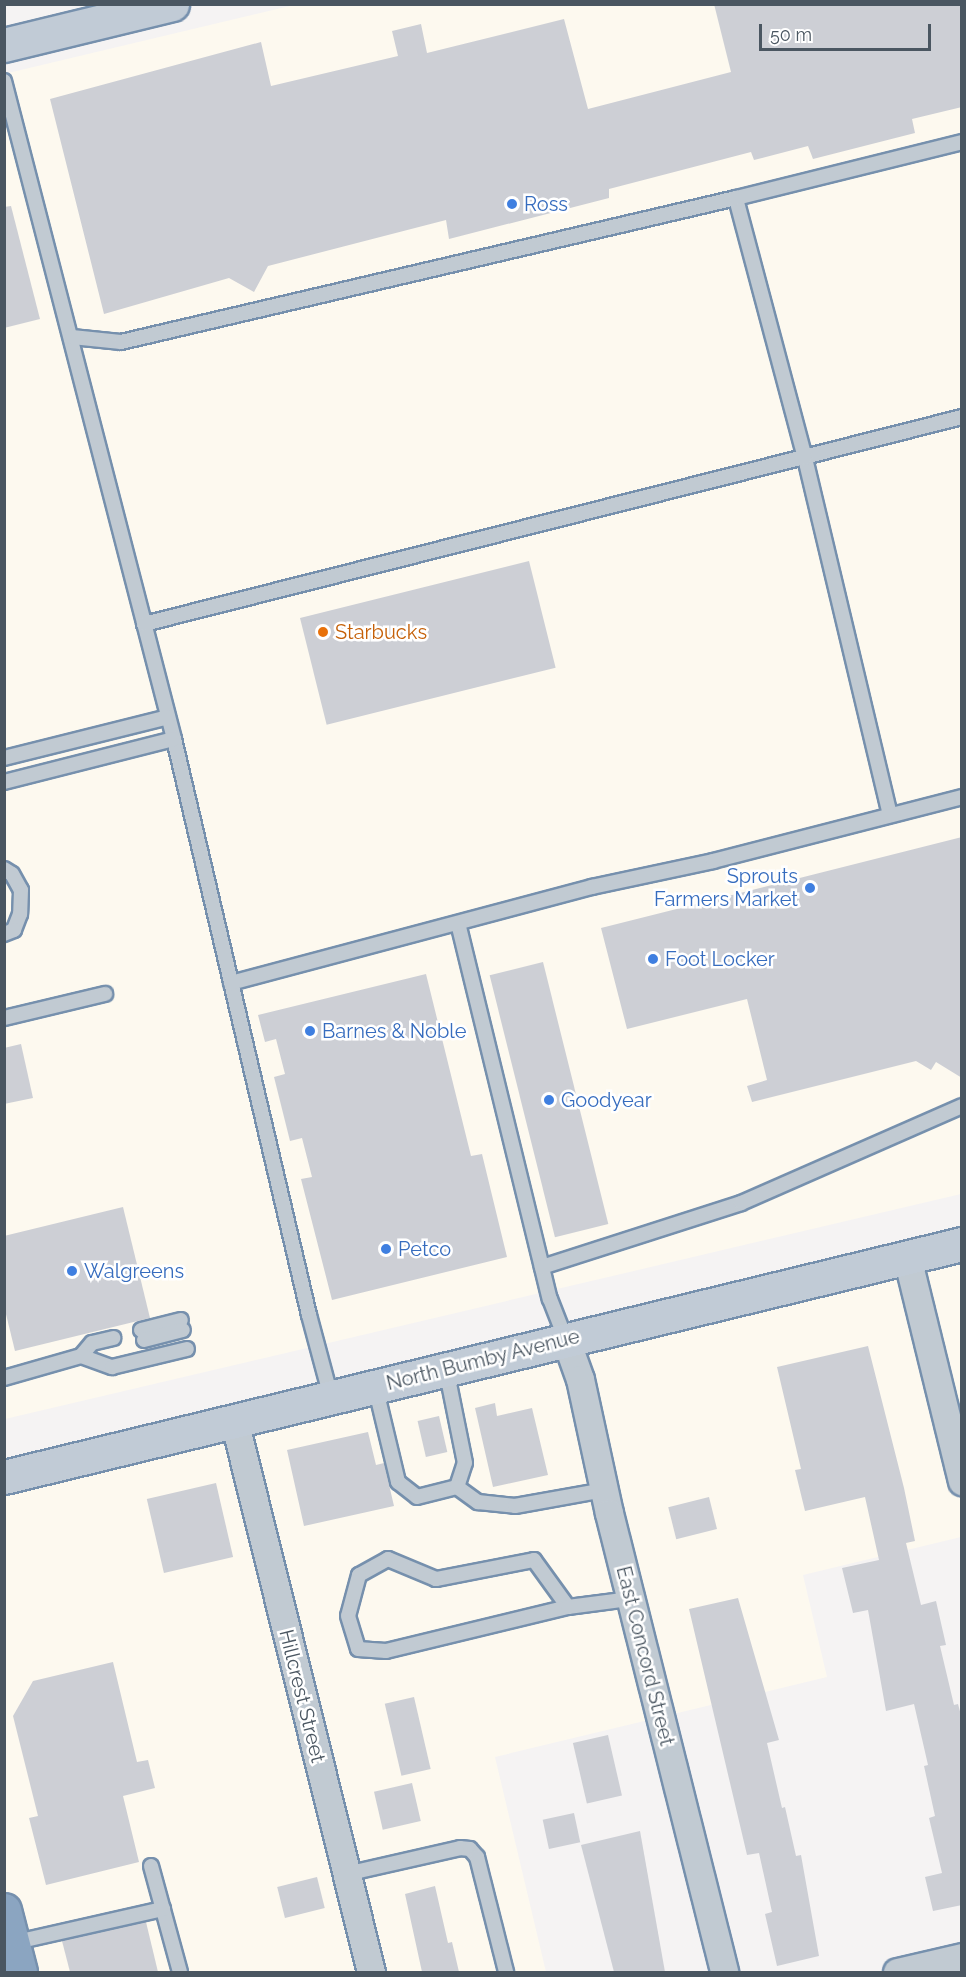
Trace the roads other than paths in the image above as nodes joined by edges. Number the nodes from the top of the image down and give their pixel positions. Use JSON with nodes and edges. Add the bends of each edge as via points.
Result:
{"nodes":[{"id":1,"x":172,"y":4,"type":"edge"},
{"id":2,"x":4,"y":45,"type":"edge"},
{"id":3,"x":4,"y":81,"type":"edge"},
{"id":4,"x":962,"y":142,"type":"edge"},
{"id":5,"x":736,"y":198,"type":"junction"},
{"id":6,"x":72,"y":337,"type":"junction"},
{"id":7,"x":962,"y":417,"type":"edge"},
{"id":8,"x":805,"y":458,"type":"junction"},
{"id":9,"x":144,"y":624,"type":"junction"},
{"id":10,"x":168,"y":717,"type":"junction"},
{"id":11,"x":174,"y":739,"type":"junction"},
{"id":12,"x":4,"y":758,"type":"edge"},
{"id":13,"x":4,"y":782,"type":"edge"},
{"id":14,"x":962,"y":797,"type":"edge"},
{"id":15,"x":890,"y":815,"type":"junction"},
{"id":16,"x":4,"y":869,"type":"edge"},
{"id":17,"x":458,"y":923,"type":"junction"},
{"id":18,"x":4,"y":934,"type":"edge"},
{"id":19,"x":231,"y":983,"type":"junction"},
{"id":20,"x":105,"y":994,"type":"dead end"},
{"id":21,"x":4,"y":1018,"type":"edge"},
{"id":22,"x":962,"y":1106,"type":"edge"},
{"id":23,"x":962,"y":1244,"type":"edge"},
{"id":24,"x":907,"y":1257,"type":"junction"},
{"id":25,"x":542,"y":1267,"type":"junction"},
{"id":26,"x":182,"y":1325,"type":"dead end"},
{"id":27,"x":143,"y":1335,"type":"dead end"},
{"id":28,"x":566,"y":1340,"type":"junction"},
{"id":29,"x":114,"y":1342,"type":"dead end"},
{"id":30,"x":187,"y":1349,"type":"dead end"},
{"id":31,"x":81,"y":1356,"type":"junction"},
{"id":32,"x":446,"y":1369,"type":"junction"},
{"id":33,"x":4,"y":1377,"type":"edge"},
{"id":34,"x":375,"y":1386,"type":"junction"},
{"id":35,"x":331,"y":1397,"type":"junction"},
{"id":36,"x":953,"y":1412,"type":"edge"},
{"id":37,"x":234,"y":1420,"type":"junction"},
{"id":38,"x":4,"y":1477,"type":"edge"},
{"id":39,"x":962,"y":1481,"type":"edge"},
{"id":40,"x":457,"y":1488,"type":"junction"},
{"id":41,"x":604,"y":1490,"type":"junction"},
{"id":42,"x":630,"y":1599,"type":"junction"},
{"id":43,"x":567,"y":1607,"type":"junction"},
{"id":44,"x":151,"y":1866,"type":"dead end"},
{"id":45,"x":346,"y":1874,"type":"junction"},
{"id":46,"x":163,"y":1909,"type":"junction"},
{"id":47,"x":4,"y":1910,"type":"edge"},
{"id":48,"x":12,"y":1954,"type":"edge"},
{"id":49,"x":962,"y":1957,"type":"edge"},
{"id":50,"x":180,"y":1972,"type":"edge"},
{"id":51,"x":371,"y":1972,"type":"edge"},
{"id":52,"x":506,"y":1972,"type":"edge"},
{"id":53,"x":724,"y":1972,"type":"edge"},
{"id":54,"x":897,"y":1972,"type":"edge"}],
"edges":[{"from":1,"to":2,"type":"street"},
{"from":3,"to":6,"type":"lane"},
{"from":4,"to":5,"type":"lane"},
{"from":5,"to":6,"type":"lane","via":[[121,342]]},
{"from":5,"to":8,"type":"lane"},
{"from":6,"to":9,"type":"lane"},
{"from":7,"to":8,"type":"lane"},
{"from":8,"to":9,"type":"lane"},
{"from":8,"to":15,"type":"lane"},
{"from":9,"to":10,"type":"lane"},
{"from":10,"to":11,"type":"lane"},
{"from":10,"to":12,"type":"lane"},
{"from":11,"to":13,"type":"lane"},
{"from":11,"to":19,"type":"lane"},
{"from":14,"to":15,"type":"lane"},
{"from":15,"to":17,"type":"lane"},
{"from":16,"to":18,"type":"lane","via":[[21,890],[20,914],[14,930]]},
{"from":17,"to":19,"type":"lane"},
{"from":17,"to":25,"type":"lane"},
{"from":19,"to":35,"type":"lane"},
{"from":20,"to":21,"type":"lane"},
{"from":22,"to":25,"type":"lane","via":[[741,1203]]},
{"from":23,"to":24,"type":"street","name":"North Bumby Avenue"},
{"from":24,"to":28,"type":"street","name":"North Bumby Avenue"},
{"from":24,"to":36,"type":"street"},
{"from":25,"to":28,"type":"lane"},
{"from":26,"to":27,"type":"lane"},
{"from":28,"to":32,"type":"street","name":"North Bumby Avenue"},
{"from":28,"to":41,"type":"street","name":"East Concord Street","via":[[580,1379]]},
{"from":29,"to":31,"type":"lane"},
{"from":30,"to":31,"type":"lane","via":[[112,1367]]},
{"from":31,"to":33,"type":"lane"},
{"from":32,"to":34,"type":"street","name":"North Bumby Avenue"},
{"from":32,"to":40,"type":"lane","via":[[465,1462]]},
{"from":34,"to":35,"type":"street","name":"North Bumby Avenue"},
{"from":34,"to":40,"type":"lane","via":[[398,1482],[417,1497]]},
{"from":35,"to":37,"type":"street","name":"North Bumby Avenue"},
{"from":36,"to":39,"type":"street"},
{"from":37,"to":38,"type":"street","name":"North Bumby Avenue"},
{"from":37,"to":45,"type":"street","name":"Hillcrest Street"},
{"from":40,"to":41,"type":"lane","via":[[478,1502],[515,1506]]},
{"from":41,"to":42,"type":"street","name":"East Concord Street"},
{"from":42,"to":43,"type":"lane"},
{"from":42,"to":53,"type":"street","name":"East Concord Street"},
{"from":43,"to":43,"type":"lane","via":[[386,1651],[358,1648],[348,1616],[360,1575],[388,1559],[436,1579],[534,1560]]},
{"from":44,"to":46,"type":"lane"},
{"from":45,"to":51,"type":"street","name":"Hillcrest Street"},
{"from":45,"to":52,"type":"lane","via":[[460,1848],[470,1850],[477,1857]]},
{"from":46,"to":48,"type":"lane"},
{"from":46,"to":50,"type":"lane"},
{"from":47,"to":48,"type":"highway"},
{"from":49,"to":54,"type":"street"}]}
